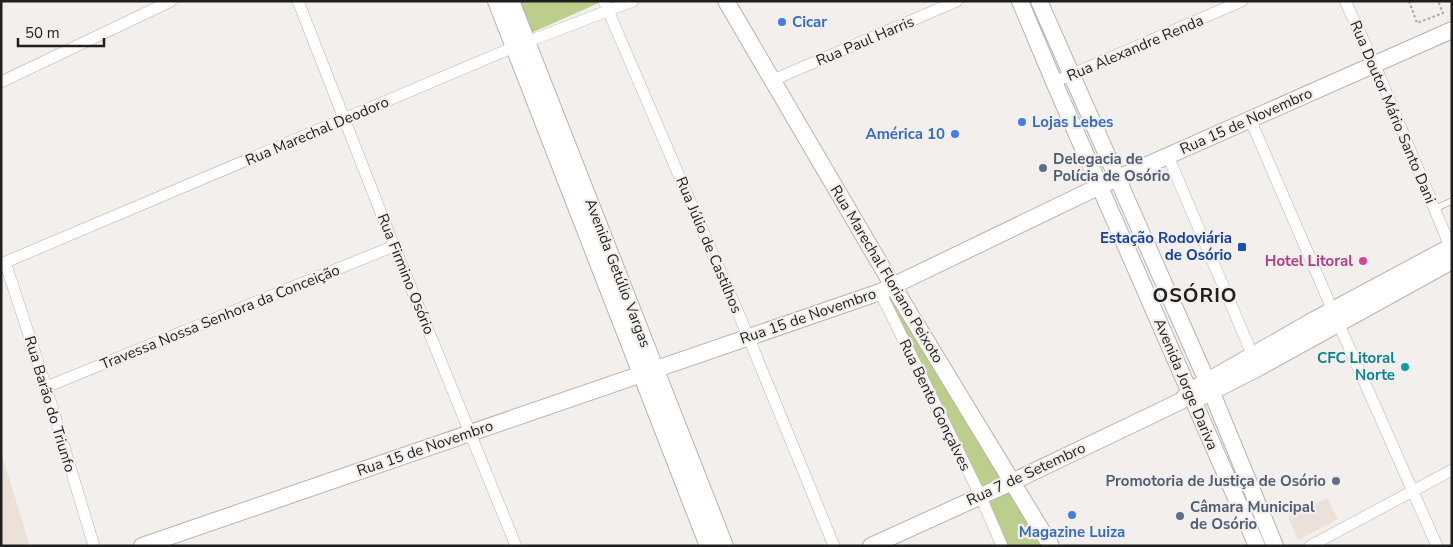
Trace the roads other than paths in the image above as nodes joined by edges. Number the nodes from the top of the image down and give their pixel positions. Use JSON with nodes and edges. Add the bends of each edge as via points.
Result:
{"nodes":[{"id":1,"x":171,"y":1,"type":"edge"},
{"id":2,"x":298,"y":1,"type":"edge"},
{"id":3,"x":496,"y":1,"type":"edge"},
{"id":4,"x":511,"y":1,"type":"edge"},
{"id":5,"x":633,"y":1,"type":"edge"},
{"id":6,"x":726,"y":1,"type":"edge"},
{"id":7,"x":957,"y":1,"type":"edge"},
{"id":8,"x":1020,"y":1,"type":"edge"},
{"id":9,"x":1039,"y":1,"type":"edge"},
{"id":10,"x":1242,"y":1,"type":"edge"},
{"id":11,"x":1345,"y":1,"type":"edge"},
{"id":12,"x":606,"y":6,"type":"edge"},
{"id":13,"x":1452,"y":30,"type":"edge"},
{"id":14,"x":521,"y":45,"type":"junction"},
{"id":15,"x":1374,"y":63,"type":"junction"},
{"id":16,"x":1071,"y":76,"type":"junction"},
{"id":17,"x":772,"y":80,"type":"junction"},
{"id":18,"x":1,"y":82,"type":"edge"},
{"id":19,"x":1054,"y":82,"type":"junction"},
{"id":20,"x":1250,"y":119,"type":"junction"},
{"id":21,"x":344,"y":120,"type":"junction"},
{"id":22,"x":1168,"y":156,"type":"junction"},
{"id":23,"x":1117,"y":178,"type":"junction"},
{"id":24,"x":1100,"y":186,"type":"junction"},
{"id":25,"x":1452,"y":201,"type":"edge"},
{"id":26,"x":1434,"y":209,"type":"junction"},
{"id":27,"x":394,"y":246,"type":"junction"},
{"id":28,"x":1451,"y":252,"type":"edge"},
{"id":29,"x":3,"y":263,"type":"edge"},
{"id":30,"x":886,"y":289,"type":"junction"},
{"id":31,"x":1335,"y":317,"type":"junction"},
{"id":32,"x":748,"y":336,"type":"junction"},
{"id":33,"x":1255,"y":361,"type":"junction"},
{"id":34,"x":648,"y":372,"type":"junction"},
{"id":35,"x":1209,"y":386,"type":"junction"},
{"id":36,"x":46,"y":388,"type":"junction"},
{"id":37,"x":1188,"y":398,"type":"junction"},
{"id":38,"x":470,"y":432,"type":"junction"},
{"id":39,"x":1452,"y":470,"type":"edge"},
{"id":40,"x":1012,"y":482,"type":"junction"},
{"id":41,"x":1413,"y":490,"type":"junction"},
{"id":42,"x":980,"y":495,"type":"junction"},
{"id":43,"x":94,"y":546,"type":"edge"},
{"id":44,"x":142,"y":546,"type":"edge"},
{"id":45,"x":516,"y":546,"type":"edge"},
{"id":46,"x":708,"y":546,"type":"edge"},
{"id":47,"x":725,"y":546,"type":"edge"},
{"id":48,"x":834,"y":546,"type":"edge"},
{"id":49,"x":871,"y":546,"type":"edge"},
{"id":50,"x":1002,"y":546,"type":"edge"},
{"id":51,"x":1051,"y":546,"type":"edge"},
{"id":52,"x":1257,"y":546,"type":"edge"},
{"id":53,"x":1275,"y":546,"type":"edge"},
{"id":54,"x":1310,"y":546,"type":"edge"},
{"id":55,"x":1437,"y":546,"type":"edge"}],
"edges":[{"from":1,"to":18,"type":"street"},
{"from":2,"to":21,"type":"street","name":"Rua Firmino Osório"},
{"from":3,"to":14,"type":"street","name":"Avenida Getúlio Vargas"},
{"from":4,"to":14,"type":"street","name":"Avenida Getúlio Vargas"},
{"from":5,"to":12,"type":"street","name":"Rua Marechal Deodoro"},
{"from":6,"to":17,"type":"street","name":"Rua Marechal Floriano Peixoto"},
{"from":7,"to":17,"type":"street","name":"Rua Paul Harris"},
{"from":8,"to":19,"type":"street","name":"Avenida Jorge Dariva"},
{"from":9,"to":16,"type":"street","name":"Avenida Jorge Dariva"},
{"from":10,"to":16,"type":"street","name":"Rua Alexandre Renda"},
{"from":11,"to":15,"type":"street","name":"Rua Doutor Mário Santo Dani"},
{"from":12,"to":14,"type":"street","name":"Rua Marechal Deodoro"},
{"from":12,"to":32,"type":"street","name":"Rua Júlio de Castilhos"},
{"from":13,"to":15,"type":"street","name":"Rua 15 de Novembro"},
{"from":14,"to":21,"type":"street","name":"Rua Marechal Deodoro"},
{"from":14,"to":34,"type":"street","name":"Avenida Getúlio Vargas"},
{"from":15,"to":20,"type":"street","name":"Rua 15 de Novembro"},
{"from":15,"to":26,"type":"street","name":"Rua Doutor Mário Santo Dani"},
{"from":16,"to":19,"type":"street","name":"Rua Alexandre Renda"},
{"from":16,"to":23,"type":"street","name":"Avenida Jorge Dariva"},
{"from":17,"to":30,"type":"street","name":"Rua Marechal Floriano Peixoto"},
{"from":19,"to":24,"type":"street","name":"Avenida Jorge Dariva"},
{"from":20,"to":22,"type":"street","name":"Rua 15 de Novembro"},
{"from":20,"to":31,"type":"street"},
{"from":21,"to":27,"type":"street","name":"Rua Firmino Osório"},
{"from":21,"to":29,"type":"street","name":"Rua Marechal Deodoro"},
{"from":22,"to":23,"type":"street","name":"Rua 15 de Novembro"},
{"from":22,"to":33,"type":"street"},
{"from":23,"to":24,"type":"street","name":"Rua 15 de Novembro"},
{"from":23,"to":35,"type":"street","name":"Avenida Jorge Dariva"},
{"from":24,"to":30,"type":"street","name":"Rua 15 de Novembro"},
{"from":24,"to":37,"type":"street","name":"Avenida Jorge Dariva"},
{"from":25,"to":26,"type":"lane"},
{"from":26,"to":28,"type":"street","name":"Rua Doutor Mário Santo Dani"},
{"from":27,"to":36,"type":"street","name":"Travessa Nossa Senhora da Conceição"},
{"from":27,"to":38,"type":"street","name":"Rua Firmino Osório"},
{"from":28,"to":31,"type":"street","name":"Rua 7 de Setembro"},
{"from":29,"to":36,"type":"street","name":"Rua Barão do Triunfo"},
{"from":30,"to":32,"type":"street","name":"Rua 15 de Novembro"},
{"from":30,"to":40,"type":"street","name":"Rua Marechal Floriano Peixoto"},
{"from":30,"to":42,"type":"street","name":"Rua Bento Gonçalves"},
{"from":31,"to":33,"type":"street","name":"Rua 7 de Setembro","via":[[1314,320]]},
{"from":31,"to":41,"type":"street"},
{"from":32,"to":34,"type":"street","name":"Rua 15 de Novembro"},
{"from":32,"to":48,"type":"street","name":"Rua Júlio de Castilhos"},
{"from":33,"to":35,"type":"street","name":"Rua 7 de Setembro"},
{"from":34,"to":38,"type":"street","name":"Rua 15 de Novembro"},
{"from":34,"to":46,"type":"street","name":"Avenida Getúlio Vargas"},
{"from":34,"to":47,"type":"street","name":"Avenida Getúlio Vargas"},
{"from":35,"to":37,"type":"street","name":"Rua 7 de Setembro"},
{"from":35,"to":53,"type":"street","name":"Avenida Jorge Dariva"},
{"from":36,"to":43,"type":"street","name":"Rua Barão do Triunfo"},
{"from":37,"to":40,"type":"street","name":"Rua 7 de Setembro"},
{"from":37,"to":52,"type":"street","name":"Avenida Jorge Dariva"},
{"from":38,"to":44,"type":"street","name":"Rua 15 de Novembro"},
{"from":38,"to":45,"type":"street","name":"Rua Firmino Osório"},
{"from":39,"to":41,"type":"street"},
{"from":40,"to":42,"type":"street","name":"Rua 7 de Setembro"},
{"from":40,"to":51,"type":"street","name":"Rua Marechal Floriano Peixoto"},
{"from":41,"to":54,"type":"street"},
{"from":41,"to":55,"type":"street"},
{"from":42,"to":49,"type":"street","name":"Rua 7 de Setembro"},
{"from":42,"to":50,"type":"street","name":"Rua Bento Gonçalves"}]}
